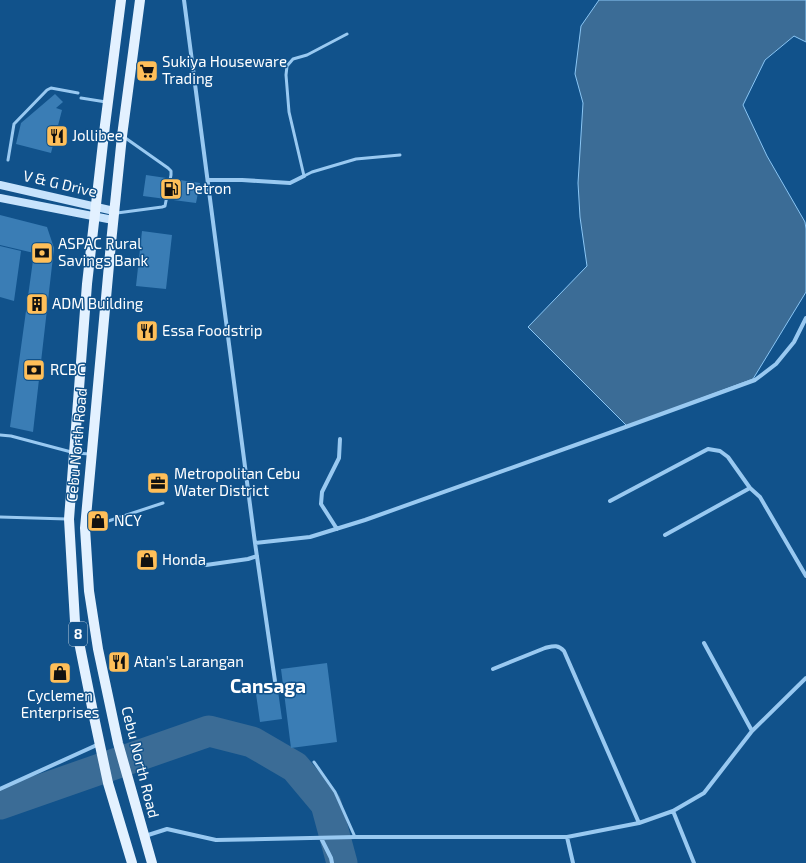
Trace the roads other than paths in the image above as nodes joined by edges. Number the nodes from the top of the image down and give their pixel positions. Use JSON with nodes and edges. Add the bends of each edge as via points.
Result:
{"nodes":[{"id":1,"x":121,"y":0,"type":"edge"},
{"id":2,"x":140,"y":0,"type":"edge"},
{"id":3,"x":184,"y":0,"type":"edge"},
{"id":4,"x":347,"y":34,"type":"dead end"},
{"id":5,"x":78,"y":94,"type":"dead end"},
{"id":6,"x":81,"y":98,"type":"dead end"},
{"id":7,"x":108,"y":102,"type":"junction"},
{"id":8,"x":122,"y":136,"type":"junction"},
{"id":9,"x":400,"y":155,"type":"dead end"},
{"id":10,"x":8,"y":160,"type":"dead end"},
{"id":11,"x":304,"y":176,"type":"junction"},
{"id":12,"x":208,"y":180,"type":"junction"},
{"id":13,"x":0,"y":185,"type":"edge"},
{"id":14,"x":0,"y":198,"type":"edge"},
{"id":15,"x":95,"y":212,"type":"junction"},
{"id":16,"x":114,"y":215,"type":"junction"},
{"id":17,"x":806,"y":318,"type":"edge"},
{"id":18,"x":0,"y":435,"type":"edge"},
{"id":19,"x":340,"y":439,"type":"dead end"},
{"id":20,"x":75,"y":453,"type":"junction"},
{"id":21,"x":92,"y":454,"type":"junction"},
{"id":22,"x":750,"y":488,"type":"junction"},
{"id":23,"x":610,"y":501,"type":"dead end"},
{"id":24,"x":163,"y":503,"type":"dead end"},
{"id":25,"x":0,"y":517,"type":"edge"},
{"id":26,"x":69,"y":519,"type":"junction"},
{"id":27,"x":85,"y":528,"type":"junction"},
{"id":28,"x":337,"y":528,"type":"junction"},
{"id":29,"x":665,"y":535,"type":"dead end"},
{"id":30,"x":255,"y":542,"type":"junction"},
{"id":31,"x":257,"y":556,"type":"junction"},
{"id":32,"x":206,"y":565,"type":"dead end"},
{"id":33,"x":806,"y":576,"type":"edge"},
{"id":34,"x":704,"y":643,"type":"dead end"},
{"id":35,"x":493,"y":669,"type":"dead end"},
{"id":36,"x":806,"y":678,"type":"edge"},
{"id":37,"x":275,"y":681,"type":"dead end"},
{"id":38,"x":752,"y":731,"type":"junction"},
{"id":39,"x":100,"y":746,"type":"junction"},
{"id":40,"x":314,"y":762,"type":"dead end"},
{"id":41,"x":0,"y":789,"type":"edge"},
{"id":42,"x":673,"y":811,"type":"junction"},
{"id":43,"x":639,"y":823,"type":"junction"},
{"id":44,"x":144,"y":836,"type":"junction"},
{"id":45,"x":355,"y":837,"type":"junction"},
{"id":46,"x":567,"y":837,"type":"junction"},
{"id":47,"x":321,"y":838,"type":"junction"},
{"id":48,"x":132,"y":863,"type":"edge"},
{"id":49,"x":152,"y":863,"type":"edge"},
{"id":50,"x":332,"y":863,"type":"edge"},
{"id":51,"x":574,"y":863,"type":"edge"},
{"id":52,"x":694,"y":863,"type":"edge"}],
"edges":[{"from":1,"to":7,"type":"main road","name":"Cebu North Road","number":"8"},
{"from":2,"to":8,"type":"main road","name":"Cebu North Road","number":"8"},
{"from":3,"to":12,"type":"street"},
{"from":4,"to":11,"type":"lane","via":[[307,55],[293,59],[287,66],[289,112]]},
{"from":5,"to":10,"type":"lane","via":[[51,88],[48,90],[14,124]]},
{"from":6,"to":7,"type":"lane"},
{"from":7,"to":15,"type":"main road","name":"Cebu North Road","number":"8"},
{"from":8,"to":16,"type":"main road","name":"Cebu North Road","number":"8"},
{"from":8,"to":16,"type":"lane","via":[[168,168],[171,175],[165,206]]},
{"from":9,"to":11,"type":"lane","via":[[356,159]]},
{"from":11,"to":12,"type":"street","via":[[290,183]]},
{"from":12,"to":30,"type":"street"},
{"from":13,"to":15,"type":"street","name":"V & G Drive"},
{"from":14,"to":15,"type":"street","name":"V & G Drive"},
{"from":15,"to":16,"type":"street","name":"V & G Drive"},
{"from":15,"to":20,"type":"main road","name":"Cebu North Road","number":"8","via":[[87,284]]},
{"from":16,"to":21,"type":"main road","name":"Cebu North Road","number":"8"},
{"from":17,"to":28,"type":"street","via":[[794,342],[776,364],[755,380]]},
{"from":18,"to":20,"type":"lane"},
{"from":19,"to":28,"type":"street","via":[[338,458],[322,492],[321,504]]},
{"from":20,"to":21,"type":"lane"},
{"from":20,"to":26,"type":"main road","name":"Cebu North Road","number":"8"},
{"from":21,"to":27,"type":"main road","name":"Cebu North Road","number":"8"},
{"from":22,"to":23,"type":"street","via":[[728,458],[720,451],[708,449]]},
{"from":22,"to":29,"type":"street"},
{"from":22,"to":33,"type":"street","via":[[760,497]]},
{"from":24,"to":27,"type":"lane"},
{"from":25,"to":26,"type":"lane"},
{"from":26,"to":39,"type":"main road","name":"Cebu North Road","number":"8","via":[[75,622]]},
{"from":27,"to":44,"type":"main road","name":"Cebu North Road","number":"8","via":[[89,591],[98,648],[118,743]]},
{"from":28,"to":30,"type":"street","via":[[310,536]]},
{"from":30,"to":31,"type":"street"},
{"from":31,"to":32,"type":"street"},
{"from":31,"to":37,"type":"street"},
{"from":34,"to":38,"type":"street"},
{"from":35,"to":43,"type":"street","via":[[552,646],[558,646],[564,651]]},
{"from":36,"to":38,"type":"street"},
{"from":38,"to":42,"type":"street","via":[[704,792]]},
{"from":39,"to":41,"type":"street"},
{"from":39,"to":48,"type":"main road","name":"Cebu North Road","number":"8","via":[[108,783]]},
{"from":40,"to":45,"type":"lane","via":[[335,792]]},
{"from":42,"to":43,"type":"street"},
{"from":42,"to":52,"type":"street"},
{"from":43,"to":46,"type":"street"},
{"from":44,"to":47,"type":"street","via":[[167,829],[216,840]]},
{"from":44,"to":49,"type":"main road","name":"Cebu North Road","number":"8"},
{"from":45,"to":46,"type":"street"},
{"from":45,"to":47,"type":"street"},
{"from":46,"to":51,"type":"street"},
{"from":47,"to":50,"type":"street"}]}
